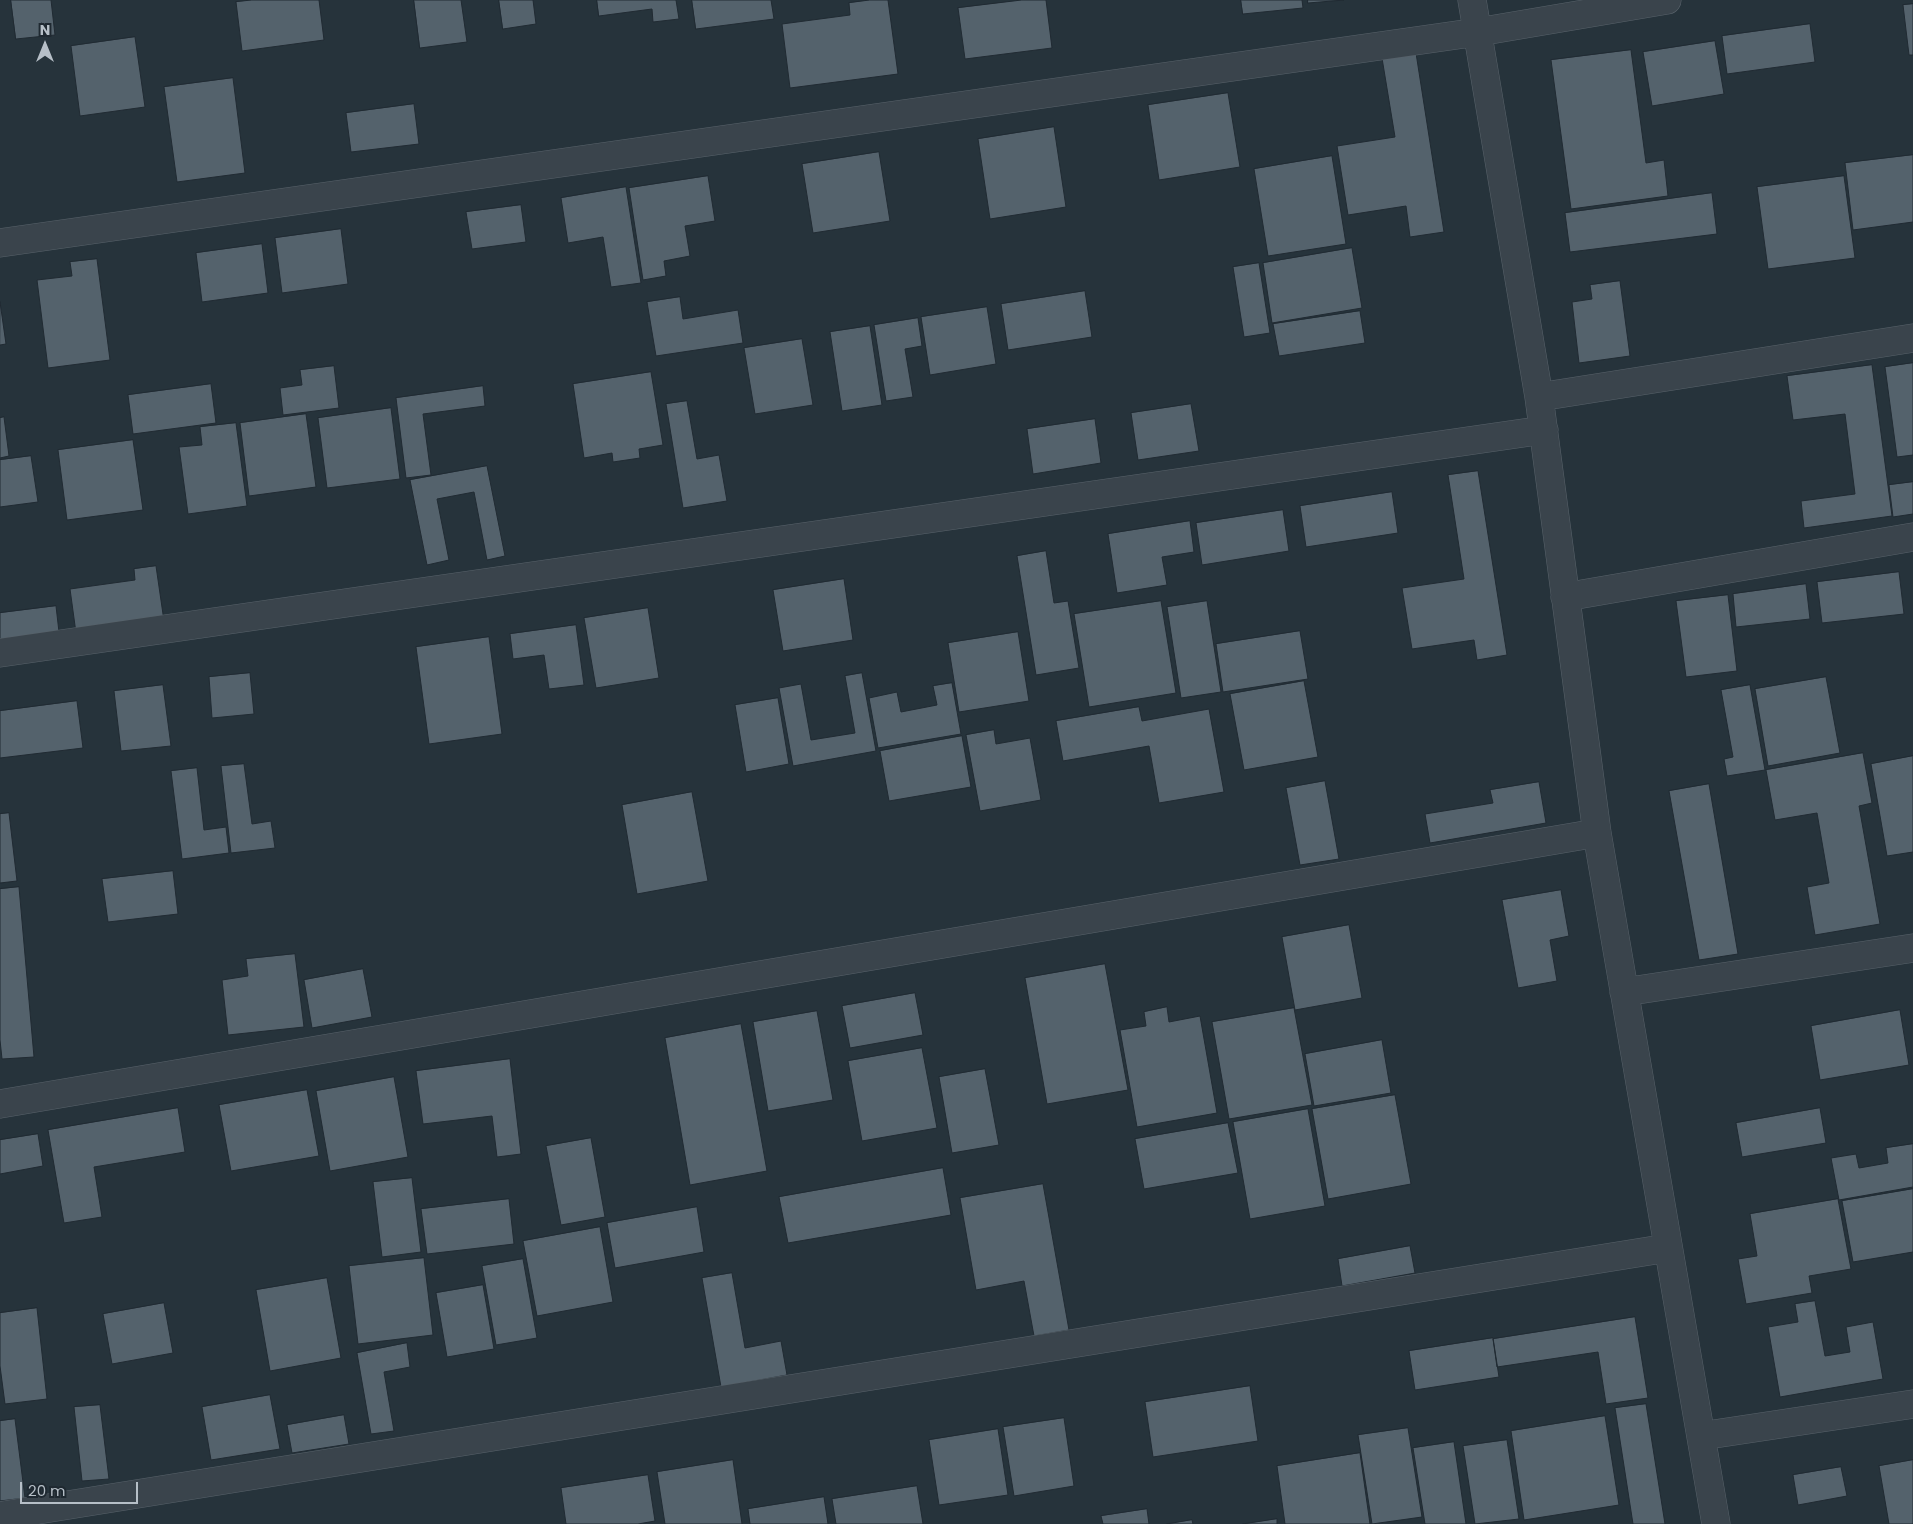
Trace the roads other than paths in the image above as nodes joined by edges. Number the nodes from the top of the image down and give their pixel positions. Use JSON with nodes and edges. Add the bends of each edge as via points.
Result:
{"nodes":[{"id":1,"x":1472,"y":0,"type":"edge"},
{"id":2,"x":1667,"y":0,"type":"edge"},
{"id":3,"x":1478,"y":32,"type":"junction"},
{"id":4,"x":0,"y":243,"type":"edge"},
{"id":5,"x":1913,"y":338,"type":"edge"},
{"id":6,"x":1539,"y":397,"type":"junction"},
{"id":7,"x":1544,"y":430,"type":"junction"},
{"id":8,"x":1913,"y":537,"type":"edge"},
{"id":9,"x":1565,"y":597,"type":"junction"},
{"id":10,"x":0,"y":653,"type":"edge"},
{"id":11,"x":1597,"y":833,"type":"junction"},
{"id":12,"x":1913,"y":948,"type":"edge"},
{"id":13,"x":1624,"y":992,"type":"junction"},
{"id":14,"x":0,"y":1104,"type":"edge"},
{"id":15,"x":1668,"y":1248,"type":"junction"},
{"id":16,"x":1913,"y":1404,"type":"edge"},
{"id":17,"x":1701,"y":1436,"type":"junction"},
{"id":18,"x":0,"y":1516,"type":"edge"},
{"id":19,"x":1716,"y":1524,"type":"edge"}],
"edges":[{"from":1,"to":3,"type":"street"},
{"from":2,"to":3,"type":"street"},
{"from":3,"to":4,"type":"street"},
{"from":3,"to":6,"type":"street"},
{"from":5,"to":6,"type":"street"},
{"from":6,"to":7,"type":"street"},
{"from":7,"to":9,"type":"street"},
{"from":7,"to":10,"type":"street"},
{"from":8,"to":9,"type":"street"},
{"from":9,"to":11,"type":"street"},
{"from":11,"to":13,"type":"street"},
{"from":11,"to":14,"type":"street"},
{"from":12,"to":13,"type":"street"},
{"from":13,"to":15,"type":"street"},
{"from":15,"to":17,"type":"street"},
{"from":15,"to":18,"type":"street"},
{"from":16,"to":17,"type":"street"},
{"from":17,"to":19,"type":"street"}]}
